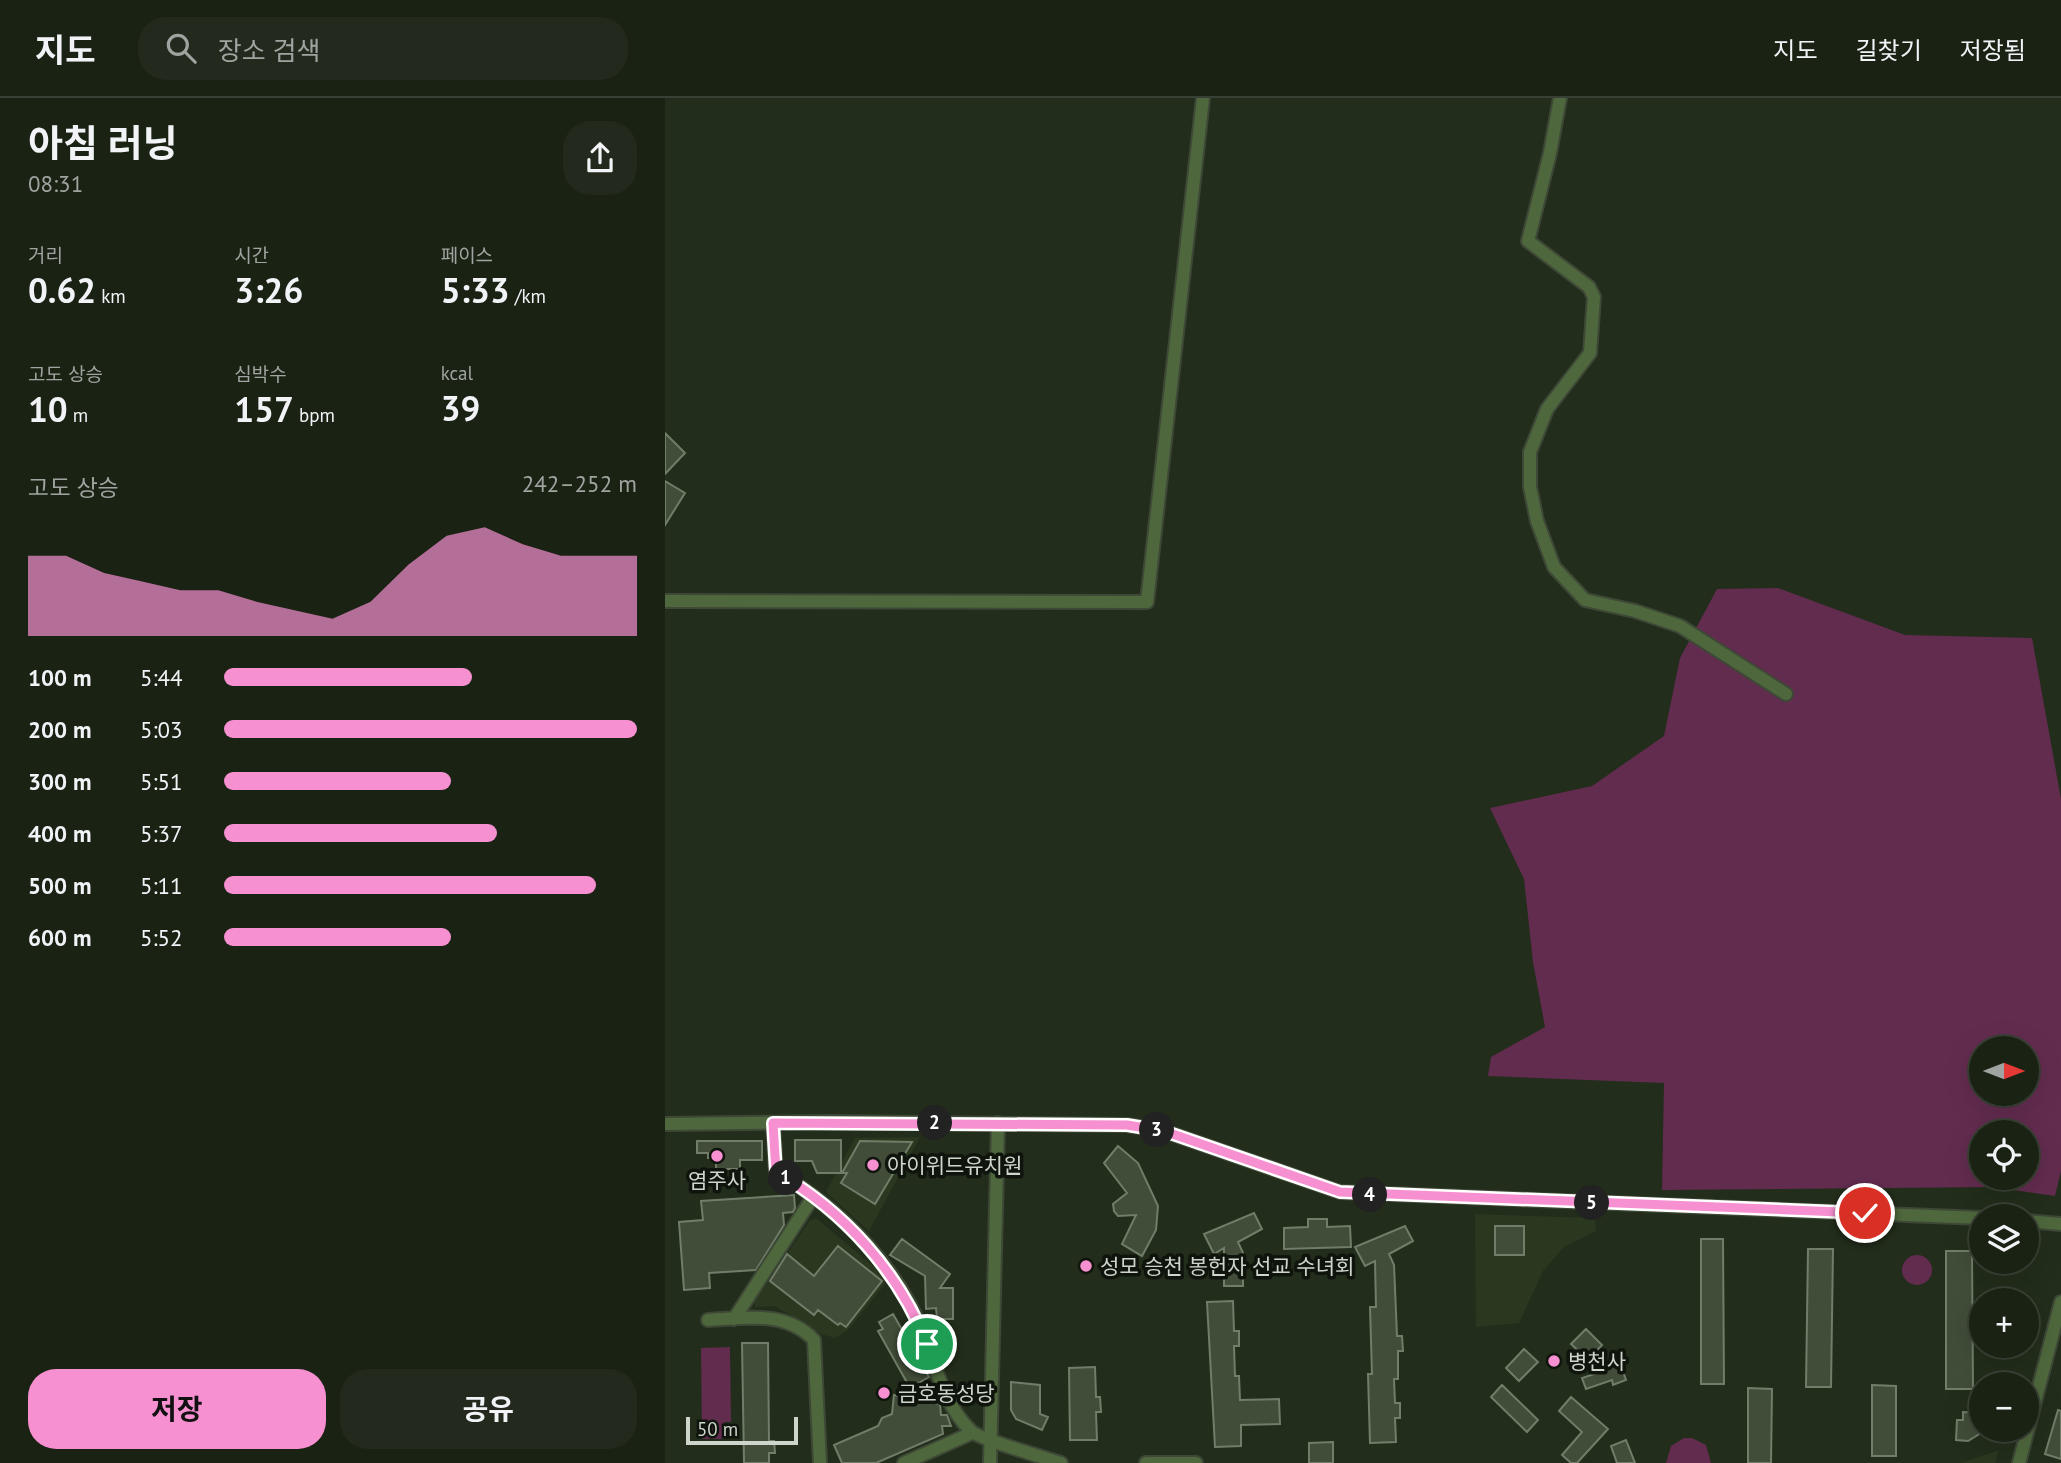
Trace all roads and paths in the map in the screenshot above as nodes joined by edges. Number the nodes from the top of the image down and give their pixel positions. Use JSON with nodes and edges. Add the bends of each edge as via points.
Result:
{"nodes":[{"id":1,"x":1203,"y":98,"type":"edge"},
{"id":2,"x":1560,"y":98,"type":"edge"},
{"id":3,"x":665,"y":601,"type":"edge"},
{"id":4,"x":1786,"y":694,"type":"dead end"},
{"id":5,"x":773,"y":1123,"type":"junction"},
{"id":6,"x":998,"y":1123,"type":"junction"},
{"id":7,"x":665,"y":1124,"type":"edge"},
{"id":8,"x":813,"y":1197,"type":"junction"},
{"id":9,"x":1969,"y":1218,"type":"edge"},
{"id":10,"x":2039,"y":1221,"type":"edge"},
{"id":11,"x":2061,"y":1224,"type":"edge"},
{"id":12,"x":2061,"y":1302,"type":"edge"},
{"id":13,"x":734,"y":1319,"type":"junction"},
{"id":14,"x":708,"y":1320,"type":"dead end"},
{"id":15,"x":972,"y":1433,"type":"junction"},
{"id":16,"x":990,"y":1438,"type":"junction"},
{"id":17,"x":820,"y":1463,"type":"edge"},
{"id":18,"x":904,"y":1463,"type":"edge"},
{"id":19,"x":990,"y":1463,"type":"edge"},
{"id":20,"x":1061,"y":1463,"type":"edge"},
{"id":21,"x":1146,"y":1463,"type":"edge"},
{"id":22,"x":1196,"y":1463,"type":"edge"},
{"id":23,"x":2019,"y":1463,"type":"edge"}],
"edges":[{"from":1,"to":3,"type":"street","via":[[1147,603]]},
{"from":2,"to":4,"type":"street","via":[[1528,241],[1588,287],[1594,297],[1590,353],[1547,409],[1530,452],[1537,522],[1554,567],[1585,600],[1680,626]]},
{"from":5,"to":6,"type":"street"},
{"from":5,"to":7,"type":"street"},
{"from":5,"to":8,"type":"street","via":[[776,1172]]},
{"from":6,"to":9,"type":"street","via":[[1095,1123],[1164,1131],[1340,1192]]},
{"from":6,"to":16,"type":"street"},
{"from":8,"to":13,"type":"street"},
{"from":8,"to":15,"type":"street","via":[[878,1256],[919,1322],[936,1373]]},
{"from":10,"to":11,"type":"street"},
{"from":12,"to":23,"type":"street"},
{"from":13,"to":14,"type":"street"},
{"from":13,"to":17,"type":"street","via":[[780,1319],[814,1340]]},
{"from":15,"to":16,"type":"street"},
{"from":15,"to":18,"type":"street"},
{"from":16,"to":19,"type":"street"},
{"from":16,"to":20,"type":"street"},
{"from":21,"to":22,"type":"street"}]}
